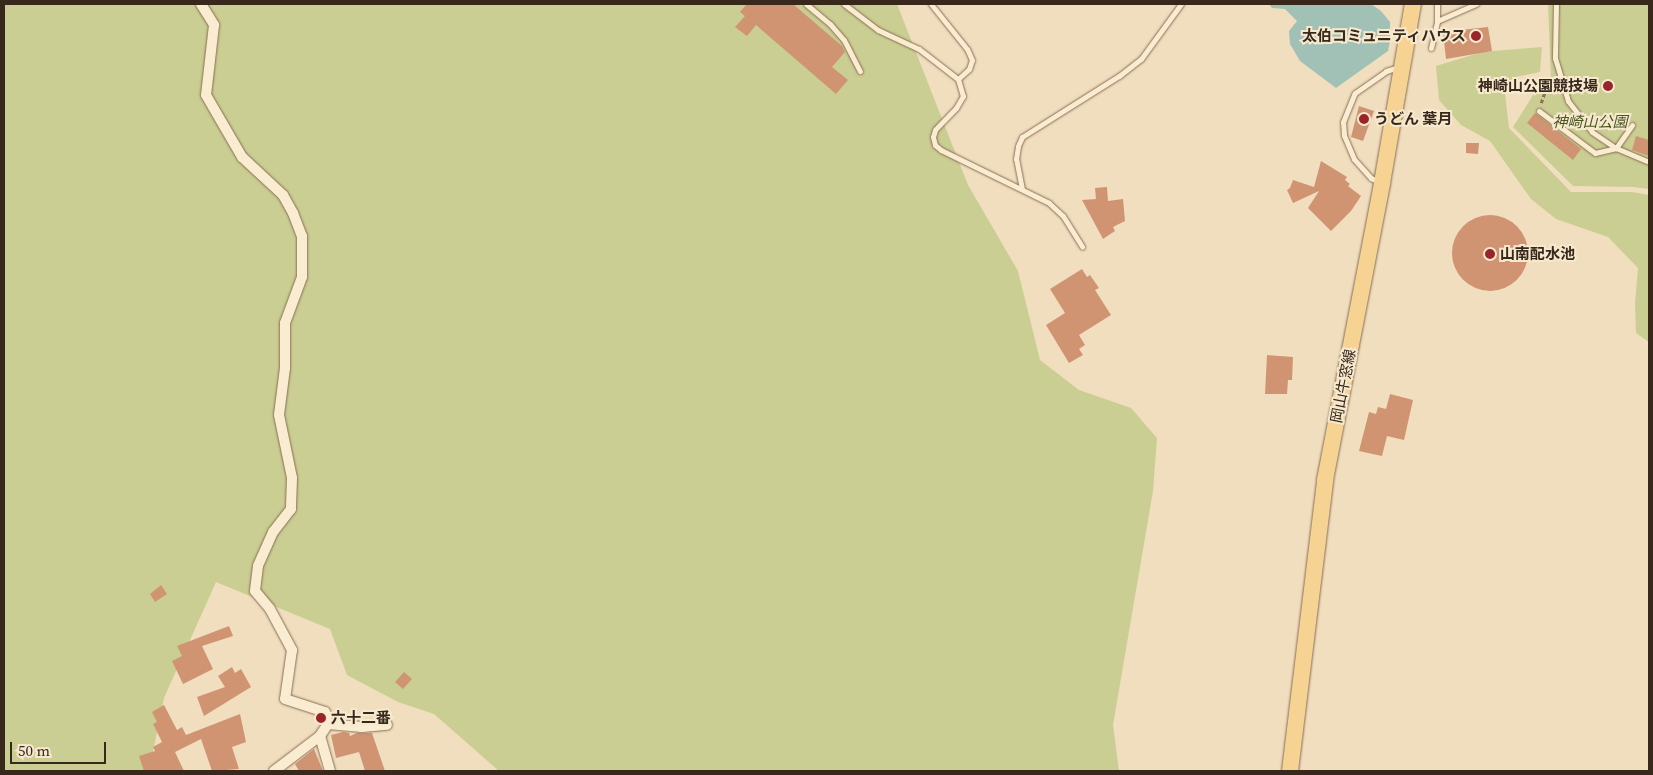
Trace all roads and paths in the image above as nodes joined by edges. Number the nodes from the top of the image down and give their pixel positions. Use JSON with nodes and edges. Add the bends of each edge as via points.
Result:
{"nodes":[{"id":1,"x":201,"y":4,"type":"edge"},
{"id":2,"x":806,"y":4,"type":"edge"},
{"id":3,"x":844,"y":4,"type":"edge"},
{"id":4,"x":930,"y":4,"type":"edge"},
{"id":5,"x":1181,"y":4,"type":"edge"},
{"id":6,"x":1413,"y":4,"type":"edge"},
{"id":7,"x":1437,"y":4,"type":"edge"},
{"id":8,"x":1476,"y":4,"type":"edge"},
{"id":9,"x":1556,"y":4,"type":"edge"},
{"id":10,"x":1437,"y":21,"type":"junction"},
{"id":11,"x":1431,"y":48,"type":"dead end"},
{"id":12,"x":1402,"y":67,"type":"junction"},
{"id":13,"x":860,"y":71,"type":"dead end"},
{"id":14,"x":958,"y":79,"type":"junction"},
{"id":15,"x":1548,"y":83,"type":"dead end"},
{"id":16,"x":1541,"y":101,"type":"dead end"},
{"id":17,"x":1539,"y":111,"type":"dead end"},
{"id":18,"x":1632,"y":125,"type":"dead end"},
{"id":19,"x":1616,"y":148,"type":"junction"},
{"id":20,"x":1649,"y":162,"type":"edge"},
{"id":21,"x":1382,"y":183,"type":"junction"},
{"id":22,"x":1022,"y":189,"type":"junction"},
{"id":23,"x":1082,"y":247,"type":"dead end"},
{"id":24,"x":328,"y":724,"type":"junction"},
{"id":25,"x":387,"y":725,"type":"dead end"},
{"id":26,"x":320,"y":736,"type":"junction"},
{"id":27,"x":274,"y":771,"type":"edge"},
{"id":28,"x":330,"y":771,"type":"edge"},
{"id":29,"x":1290,"y":771,"type":"edge"}],
"edges":[{"from":1,"to":24,"type":"street","via":[[214,25],[206,95],[242,157],[283,195],[302,236],[302,277],[284,323],[285,368],[278,414],[292,478],[291,509],[273,532],[258,566],[255,591],[270,609],[292,650],[285,699],[325,712]]},
{"from":2,"to":13,"type":"lane","via":[[844,40]]},
{"from":3,"to":14,"type":"lane","via":[[878,30],[920,49]]},
{"from":4,"to":14,"type":"lane","via":[[968,49],[972,60]]},
{"from":5,"to":22,"type":"lane","via":[[1141,59],[1022,137],[1016,159]]},
{"from":6,"to":12,"type":"main road","name":"岡山牛窓線"},
{"from":7,"to":10,"type":"lane"},
{"from":8,"to":10,"type":"lane"},
{"from":9,"to":19,"type":"lane","via":[[1555,58],[1568,101],[1592,132]]},
{"from":10,"to":11,"type":"lane"},
{"from":12,"to":21,"type":"main road","name":"岡山牛窓線"},
{"from":12,"to":21,"type":"lane","via":[[1386,71],[1355,93],[1343,122],[1344,135],[1354,159],[1371,178]]},
{"from":14,"to":22,"type":"lane","via":[[963,96],[935,130],[935,145]]},
{"from":15,"to":16,"type":"path"},
{"from":17,"to":19,"type":"lane","via":[[1595,153]]},
{"from":18,"to":19,"type":"lane"},
{"from":19,"to":20,"type":"lane"},
{"from":21,"to":29,"type":"main road","name":"岡山牛窓線","via":[[1325,480]]},
{"from":22,"to":23,"type":"lane","via":[[1049,203],[1063,216]]},
{"from":24,"to":25,"type":"street"},
{"from":24,"to":26,"type":"street"},
{"from":26,"to":27,"type":"street"},
{"from":26,"to":28,"type":"street"}]}
